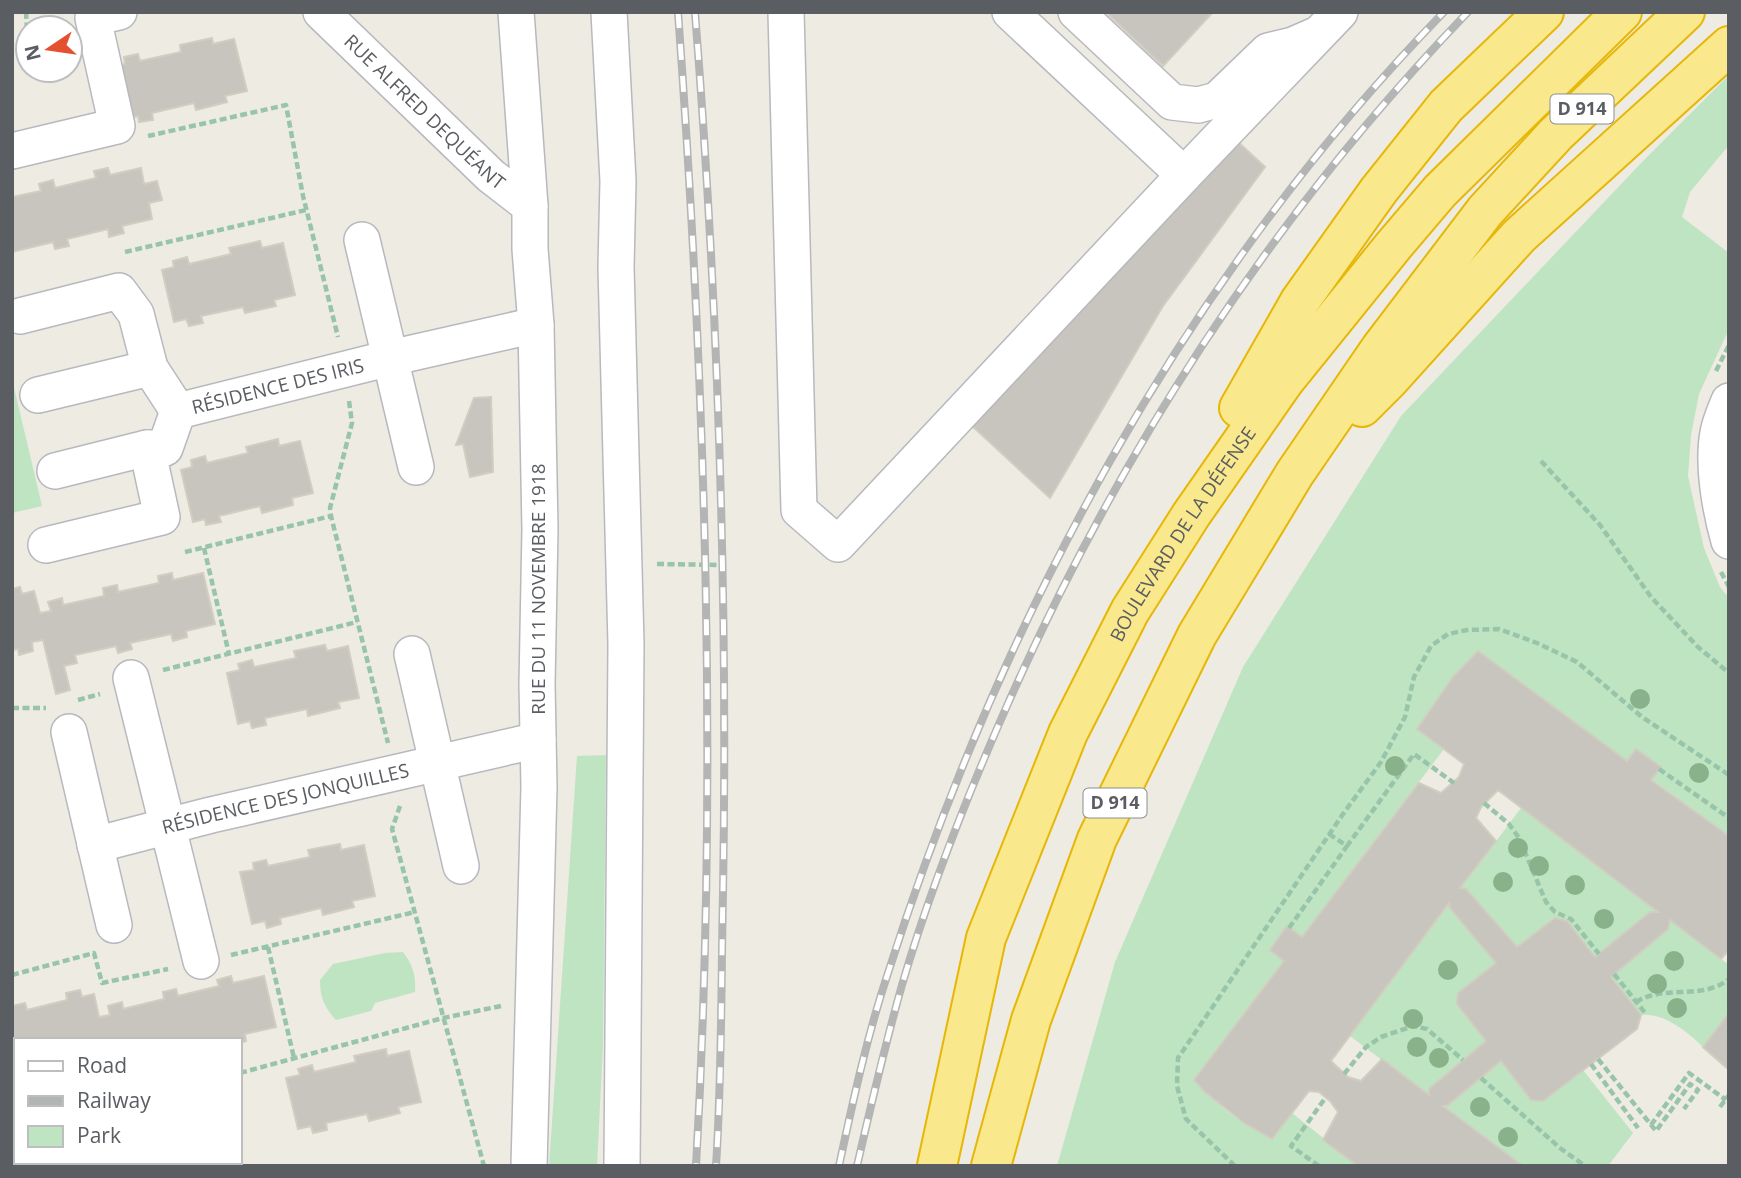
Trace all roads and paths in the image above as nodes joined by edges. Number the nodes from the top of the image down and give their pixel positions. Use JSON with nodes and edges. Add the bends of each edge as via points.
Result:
{"nodes":[{"id":1,"x":321,"y":12,"type":"edge"},
{"id":2,"x":516,"y":12,"type":"edge"},
{"id":3,"x":609,"y":12,"type":"edge"},
{"id":4,"x":786,"y":12,"type":"edge"},
{"id":5,"x":1010,"y":12,"type":"edge"},
{"id":6,"x":1544,"y":12,"type":"edge"},
{"id":7,"x":1622,"y":12,"type":"edge"},
{"id":8,"x":1685,"y":12,"type":"edge"},
{"id":9,"x":108,"y":14,"type":"edge"},
{"id":10,"x":1078,"y":14,"type":"edge"},
{"id":11,"x":1331,"y":22,"type":"edge"},
{"id":12,"x":1729,"y":46,"type":"edge"},
{"id":13,"x":1139,"y":72,"type":"junction"},
{"id":14,"x":286,"y":105,"type":"dead end"},
{"id":15,"x":12,"y":151,"type":"edge"},
{"id":16,"x":1184,"y":175,"type":"junction"},
{"id":17,"x":530,"y":206,"type":"junction"},
{"id":18,"x":306,"y":210,"type":"junction"},
{"id":19,"x":362,"y":240,"type":"dead end"},
{"id":20,"x":125,"y":253,"type":"dead end"},
{"id":21,"x":20,"y":316,"type":"dead end"},
{"id":22,"x":536,"y":325,"type":"junction"},
{"id":23,"x":390,"y":358,"type":"junction"},
{"id":24,"x":150,"y":368,"type":"junction"},
{"id":25,"x":345,"y":369,"type":"junction"},
{"id":26,"x":38,"y":395,"type":"dead end"},
{"id":27,"x":1729,"y":401,"type":"edge"},
{"id":28,"x":178,"y":411,"type":"junction"},
{"id":29,"x":147,"y":448,"type":"junction"},
{"id":30,"x":1541,"y":461,"type":"dead end"},
{"id":31,"x":416,"y":467,"type":"dead end"},
{"id":32,"x":55,"y":471,"type":"dead end"},
{"id":33,"x":1296,"y":472,"type":"junction"},
{"id":34,"x":1191,"y":515,"type":"junction"},
{"id":35,"x":331,"y":516,"type":"junction"},
{"id":36,"x":1729,"y":541,"type":"edge"},
{"id":37,"x":46,"y":545,"type":"dead end"},
{"id":38,"x":204,"y":548,"type":"junction"},
{"id":39,"x":184,"y":552,"type":"dead end"},
{"id":40,"x":624,"y":565,"type":"junction"},
{"id":41,"x":722,"y":565,"type":"dead end"},
{"id":42,"x":357,"y":622,"type":"junction"},
{"id":43,"x":229,"y":654,"type":"junction"},
{"id":44,"x":412,"y":654,"type":"dead end"},
{"id":45,"x":1729,"y":673,"type":"edge"},
{"id":46,"x":131,"y":678,"type":"junction"},
{"id":47,"x":12,"y":708,"type":"edge"},
{"id":48,"x":66,"y":713,"type":"junction"},
{"id":49,"x":538,"y":740,"type":"junction"},
{"id":50,"x":437,"y":763,"type":"junction"},
{"id":51,"x":1659,"y":769,"type":"dead end"},
{"id":52,"x":395,"y":773,"type":"junction"},
{"id":53,"x":1729,"y":775,"type":"edge"},
{"id":54,"x":1454,"y":783,"type":"dead end"},
{"id":55,"x":1484,"y":803,"type":"dead end"},
{"id":56,"x":1729,"y":818,"type":"edge"},
{"id":57,"x":167,"y":826,"type":"junction"},
{"id":58,"x":1329,"y":834,"type":"junction"},
{"id":59,"x":95,"y":845,"type":"junction"},
{"id":60,"x":1347,"y":846,"type":"junction"},
{"id":61,"x":461,"y":866,"type":"dead end"},
{"id":62,"x":415,"y":912,"type":"junction"},
{"id":63,"x":114,"y":925,"type":"dead end"},
{"id":64,"x":1289,"y":928,"type":"dead end"},
{"id":65,"x":986,"y":939,"type":"junction"},
{"id":66,"x":268,"y":947,"type":"junction"},
{"id":67,"x":1599,"y":954,"type":"dead end"},
{"id":68,"x":201,"y":961,"type":"junction"},
{"id":69,"x":1614,"y":974,"type":"dead end"},
{"id":70,"x":12,"y":975,"type":"edge"},
{"id":71,"x":1729,"y":979,"type":"edge"},
{"id":72,"x":1636,"y":1002,"type":"junction"},
{"id":73,"x":509,"y":1005,"type":"dead end"},
{"id":74,"x":1646,"y":1014,"type":"dead end"},
{"id":75,"x":443,"y":1018,"type":"junction"},
{"id":76,"x":294,"y":1058,"type":"junction"},
{"id":77,"x":1598,"y":1059,"type":"dead end"},
{"id":78,"x":1463,"y":1060,"type":"dead end"},
{"id":79,"x":1591,"y":1064,"type":"dead end"},
{"id":80,"x":242,"y":1072,"type":"edge"},
{"id":81,"x":1344,"y":1074,"type":"dead end"},
{"id":82,"x":1481,"y":1078,"type":"dead end"},
{"id":83,"x":1325,"y":1097,"type":"dead end"},
{"id":84,"x":1727,"y":1097,"type":"edge"},
{"id":85,"x":1720,"y":1107,"type":"dead end"},
{"id":86,"x":1684,"y":1109,"type":"dead end"},
{"id":87,"x":1651,"y":1125,"type":"junction"},
{"id":88,"x":1639,"y":1128,"type":"dead end"},
{"id":89,"x":992,"y":1163,"type":"edge"},
{"id":90,"x":484,"y":1166,"type":"edge"},
{"id":91,"x":529,"y":1166,"type":"edge"},
{"id":92,"x":622,"y":1166,"type":"edge"},
{"id":93,"x":918,"y":1166,"type":"edge"},
{"id":94,"x":937,"y":1166,"type":"edge"},
{"id":95,"x":1234,"y":1166,"type":"edge"},
{"id":96,"x":1319,"y":1166,"type":"edge"},
{"id":97,"x":1585,"y":1166,"type":"edge"}],
"edges":[{"from":1,"to":17,"type":"street","name":"RUE ALFRED DEQUÉANT","via":[[491,176]]},
{"from":2,"to":17,"type":"street","name":"RUE DU 11 NOVEMBRE 1918"},
{"from":3,"to":40,"type":"street","via":[[618,181]]},
{"from":4,"to":16,"type":"street","via":[[799,510],[838,544]]},
{"from":5,"to":16,"type":"street"},
{"from":6,"to":34,"type":"highway","via":[[1446,106],[1300,301],[1235,414]]},
{"from":7,"to":34,"type":"highway","name":"BOULEVARD DE LA DÉFENSE","number":"D 914","via":[[1432,200],[1285,380]]},
{"from":8,"to":33,"type":"highway","number":"D 914","via":[[1556,134],[1485,211],[1380,349]]},
{"from":9,"to":15,"type":"street","via":[[93,18],[117,127]]},
{"from":10,"to":13,"type":"street"},
{"from":10,"to":13,"type":"street","via":[[1124,29]]},
{"from":11,"to":13,"type":"street","via":[[1293,46],[1268,51],[1217,100],[1198,105],[1172,102]]},
{"from":11,"to":16,"type":"street"},
{"from":12,"to":33,"type":"highway","via":[[1519,236],[1389,380]]},
{"from":14,"to":18,"type":"path"},
{"from":17,"to":22,"type":"street","name":"RUE DU 11 NOVEMBRE 1918"},
{"from":18,"to":20,"type":"path"},
{"from":18,"to":25,"type":"path"},
{"from":19,"to":23,"type":"street"},
{"from":21,"to":24,"type":"street","via":[[119,291],[136,314]]},
{"from":22,"to":23,"type":"street","name":"RÉSIDENCE DES IRIS"},
{"from":22,"to":49,"type":"street","name":"RUE DU 11 NOVEMBRE 1918"},
{"from":23,"to":25,"type":"street","name":"RÉSIDENCE DES IRIS"},
{"from":23,"to":31,"type":"street"},
{"from":24,"to":26,"type":"street"},
{"from":24,"to":28,"type":"street"},
{"from":25,"to":28,"type":"street","name":"RÉSIDENCE DES IRIS"},
{"from":25,"to":35,"type":"path","via":[[352,423]]},
{"from":27,"to":36,"type":"street","via":[[1718,433],[1717,484]]},
{"from":28,"to":29,"type":"street","name":"RÉSIDENCE DES IRIS","via":[[165,449]]},
{"from":29,"to":32,"type":"street"},
{"from":29,"to":37,"type":"street","via":[[162,517]]},
{"from":30,"to":45,"type":"path","via":[[1600,525],[1651,597]]},
{"from":33,"to":89,"type":"highway","number":"D 914","via":[[1197,635],[1097,839],[1031,1020]]},
{"from":34,"to":65,"type":"highway","name":"BOULEVARD DE LA DÉFENSE","number":"D 914","via":[[1130,611],[1068,733]]},
{"from":35,"to":38,"type":"path"},
{"from":35,"to":42,"type":"path"},
{"from":38,"to":39,"type":"path"},
{"from":38,"to":43,"type":"path"},
{"from":40,"to":41,"type":"path"},
{"from":40,"to":92,"type":"street"},
{"from":42,"to":43,"type":"path"},
{"from":42,"to":52,"type":"path"},
{"from":43,"to":46,"type":"path"},
{"from":44,"to":50,"type":"street"},
{"from":46,"to":48,"type":"path","via":[[109,683],[108,692]]},
{"from":46,"to":57,"type":"street"},
{"from":47,"to":48,"type":"path"},
{"from":48,"to":59,"type":"street"},
{"from":49,"to":50,"type":"street","name":"RÉSIDENCE DES JONQUILLES"},
{"from":49,"to":91,"type":"street","name":"RUE DU 11 NOVEMBRE 1918"},
{"from":50,"to":52,"type":"street","name":"RÉSIDENCE DES JONQUILLES"},
{"from":50,"to":61,"type":"street"},
{"from":51,"to":56,"type":"path"},
{"from":52,"to":57,"type":"street","name":"RÉSIDENCE DES JONQUILLES"},
{"from":52,"to":62,"type":"path","via":[[401,801],[392,829]]},
{"from":53,"to":58,"type":"path","via":[[1642,717],[1577,663],[1499,629],[1467,630],[1448,634],[1431,646],[1414,677],[1405,717],[1393,740]]},
{"from":54,"to":60,"type":"path","via":[[1415,754]]},
{"from":55,"to":67,"type":"path","via":[[1519,838],[1546,902],[1571,919]]},
{"from":57,"to":59,"type":"street"},
{"from":57,"to":68,"type":"street","name":"RÉSIDENCE DES JONQUILLES"},
{"from":58,"to":60,"type":"path"},
{"from":58,"to":95,"type":"path","via":[[1178,1058],[1177,1086],[1186,1119]]},
{"from":59,"to":63,"type":"street"},
{"from":60,"to":64,"type":"path"},
{"from":62,"to":66,"type":"path"},
{"from":62,"to":75,"type":"path"},
{"from":65,"to":93,"type":"highway","via":[[933,1097]]},
{"from":65,"to":94,"type":"highway","name":"BOULEVARD DE LA DÉFENSE","number":"D 914"},
{"from":66,"to":68,"type":"path"},
{"from":66,"to":76,"type":"path"},
{"from":68,"to":70,"type":"path","via":[[102,983],[94,953]]},
{"from":69,"to":72,"type":"path"},
{"from":71,"to":72,"type":"path","via":[[1710,990],[1659,993]]},
{"from":72,"to":74,"type":"path"},
{"from":73,"to":75,"type":"path"},
{"from":75,"to":76,"type":"path"},
{"from":75,"to":90,"type":"path"},
{"from":76,"to":80,"type":"path"},
{"from":77,"to":87,"type":"path"},
{"from":78,"to":81,"type":"path","via":[[1427,1029],[1413,1026],[1366,1047]]},
{"from":79,"to":88,"type":"path"},
{"from":82,"to":97,"type":"path"},
{"from":83,"to":96,"type":"path","via":[[1291,1146]]},
{"from":84,"to":85,"type":"path"},
{"from":84,"to":87,"type":"path","via":[[1689,1073]]},
{"from":86,"to":87,"type":"path","via":[[1698,1090],[1690,1084],[1656,1130]]}]}
